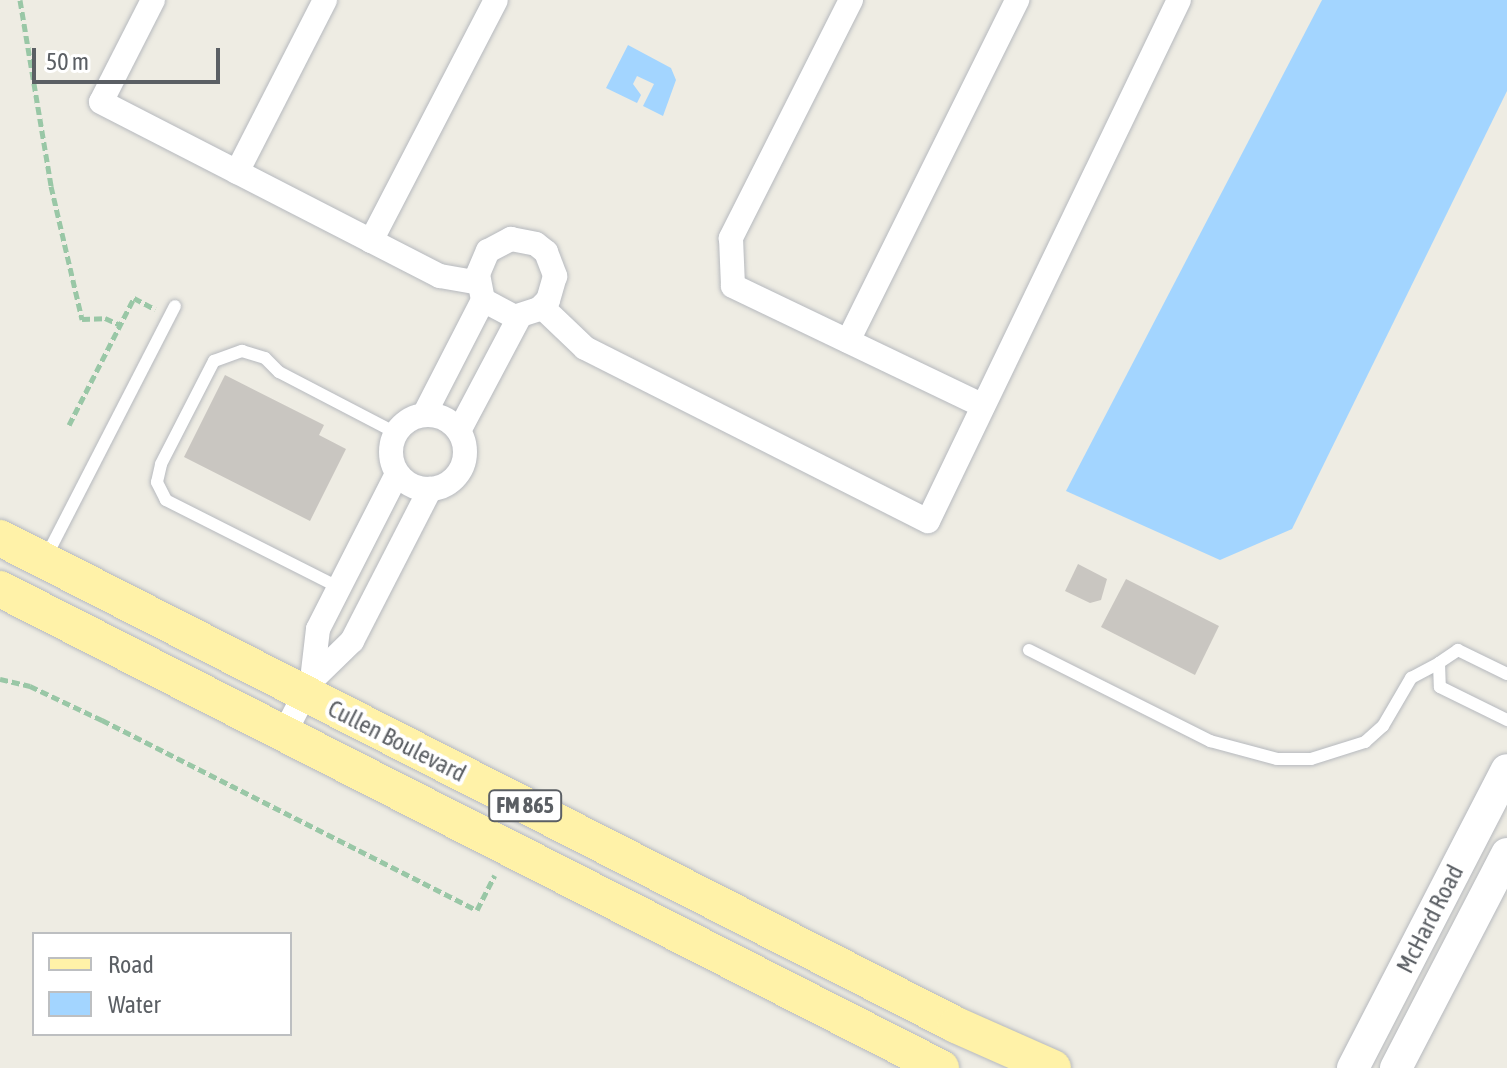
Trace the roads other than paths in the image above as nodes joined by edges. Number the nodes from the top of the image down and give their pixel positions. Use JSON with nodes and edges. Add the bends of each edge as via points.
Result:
{"nodes":[{"id":1,"x":153,"y":0,"type":"edge"},
{"id":2,"x":325,"y":0,"type":"edge"},
{"id":3,"x":496,"y":0,"type":"edge"},
{"id":4,"x":851,"y":0,"type":"edge"},
{"id":5,"x":1017,"y":0,"type":"edge"},
{"id":6,"x":1179,"y":0,"type":"edge"},
{"id":7,"x":237,"y":172,"type":"junction"},
{"id":8,"x":371,"y":241,"type":"junction"},
{"id":9,"x":481,"y":291,"type":"junction"},
{"id":10,"x":175,"y":306,"type":"dead end"},
{"id":11,"x":531,"y":312,"type":"junction"},
{"id":12,"x":848,"y":341,"type":"junction"},
{"id":13,"x":983,"y":406,"type":"junction"},
{"id":14,"x":424,"y":415,"type":"junction"},
{"id":15,"x":459,"y":431,"type":"junction"},
{"id":16,"x":396,"y":433,"type":"junction"},
{"id":17,"x":397,"y":474,"type":"junction"},
{"id":18,"x":430,"y":489,"type":"junction"},
{"id":19,"x":0,"y":538,"type":"edge"},
{"id":20,"x":44,"y":560,"type":"junction"},
{"id":21,"x":338,"y":587,"type":"junction"},
{"id":22,"x":0,"y":589,"type":"edge"},
{"id":23,"x":1029,"y":650,"type":"dead end"},
{"id":24,"x":1439,"y":663,"type":"junction"},
{"id":25,"x":1507,"y":674,"type":"edge"},
{"id":26,"x":308,"y":687,"type":"junction"},
{"id":27,"x":1507,"y":720,"type":"edge"},
{"id":28,"x":284,"y":734,"type":"junction"},
{"id":29,"x":1507,"y":770,"type":"edge"},
{"id":30,"x":1507,"y":854,"type":"edge"},
{"id":31,"x":941,"y":1068,"type":"edge"},
{"id":32,"x":1053,"y":1068,"type":"edge"},
{"id":33,"x":1353,"y":1068,"type":"edge"},
{"id":34,"x":1396,"y":1068,"type":"edge"}],
"edges":[{"from":1,"to":7,"type":"street","via":[[101,102]]},
{"from":2,"to":7,"type":"street"},
{"from":3,"to":8,"type":"street"},
{"from":4,"to":12,"type":"street","via":[[731,238],[733,286]]},
{"from":5,"to":12,"type":"street"},
{"from":6,"to":13,"type":"street"},
{"from":7,"to":8,"type":"street"},
{"from":8,"to":9,"type":"street"},
{"from":9,"to":11,"type":"street","via":[[503,314]]},
{"from":9,"to":11,"type":"street","via":[[481,262],[499,243],[511,239],[536,244],[546,252],[555,276]]},
{"from":9,"to":14,"type":"street"},
{"from":10,"to":20,"type":"lane"},
{"from":11,"to":13,"type":"street","via":[[585,348],[928,521]]},
{"from":11,"to":15,"type":"street"},
{"from":12,"to":13,"type":"street"},
{"from":14,"to":15,"type":"street","via":[[437,416]]},
{"from":14,"to":16,"type":"street"},
{"from":15,"to":18,"type":"street","via":[[462,466],[447,484]]},
{"from":16,"to":17,"type":"street","via":[[391,460]]},
{"from":16,"to":21,"type":"lane","via":[[279,372],[265,358],[242,351],[214,361],[161,464],[157,482],[166,500]]},
{"from":17,"to":18,"type":"street","via":[[413,487]]},
{"from":17,"to":21,"type":"street"},
{"from":18,"to":26,"type":"street","via":[[352,641]]},
{"from":19,"to":20,"type":"main road","name":"Cullen Boulevard","number":"FM 865"},
{"from":20,"to":26,"type":"main road","name":"Cullen Boulevard","number":"FM 865"},
{"from":21,"to":26,"type":"street","via":[[318,629]]},
{"from":22,"to":28,"type":"main road","name":"Cullen Boulevard","number":"FM 865"},
{"from":23,"to":24,"type":"lane","via":[[1210,741],[1277,759],[1311,759],[1365,742],[1383,726],[1411,678]]},
{"from":24,"to":25,"type":"lane","via":[[1458,650]]},
{"from":24,"to":27,"type":"lane","via":[[1440,687]]},
{"from":26,"to":28,"type":"street"},
{"from":26,"to":32,"type":"main road","name":"Cullen Boulevard","number":"FM 865","via":[[942,1018]]},
{"from":28,"to":31,"type":"main road","name":"Cullen Boulevard","number":"FM 865","via":[[893,1051]]},
{"from":29,"to":33,"type":"main road","name":"McHard Road"},
{"from":30,"to":34,"type":"main road","name":"McHard Road"}]}
